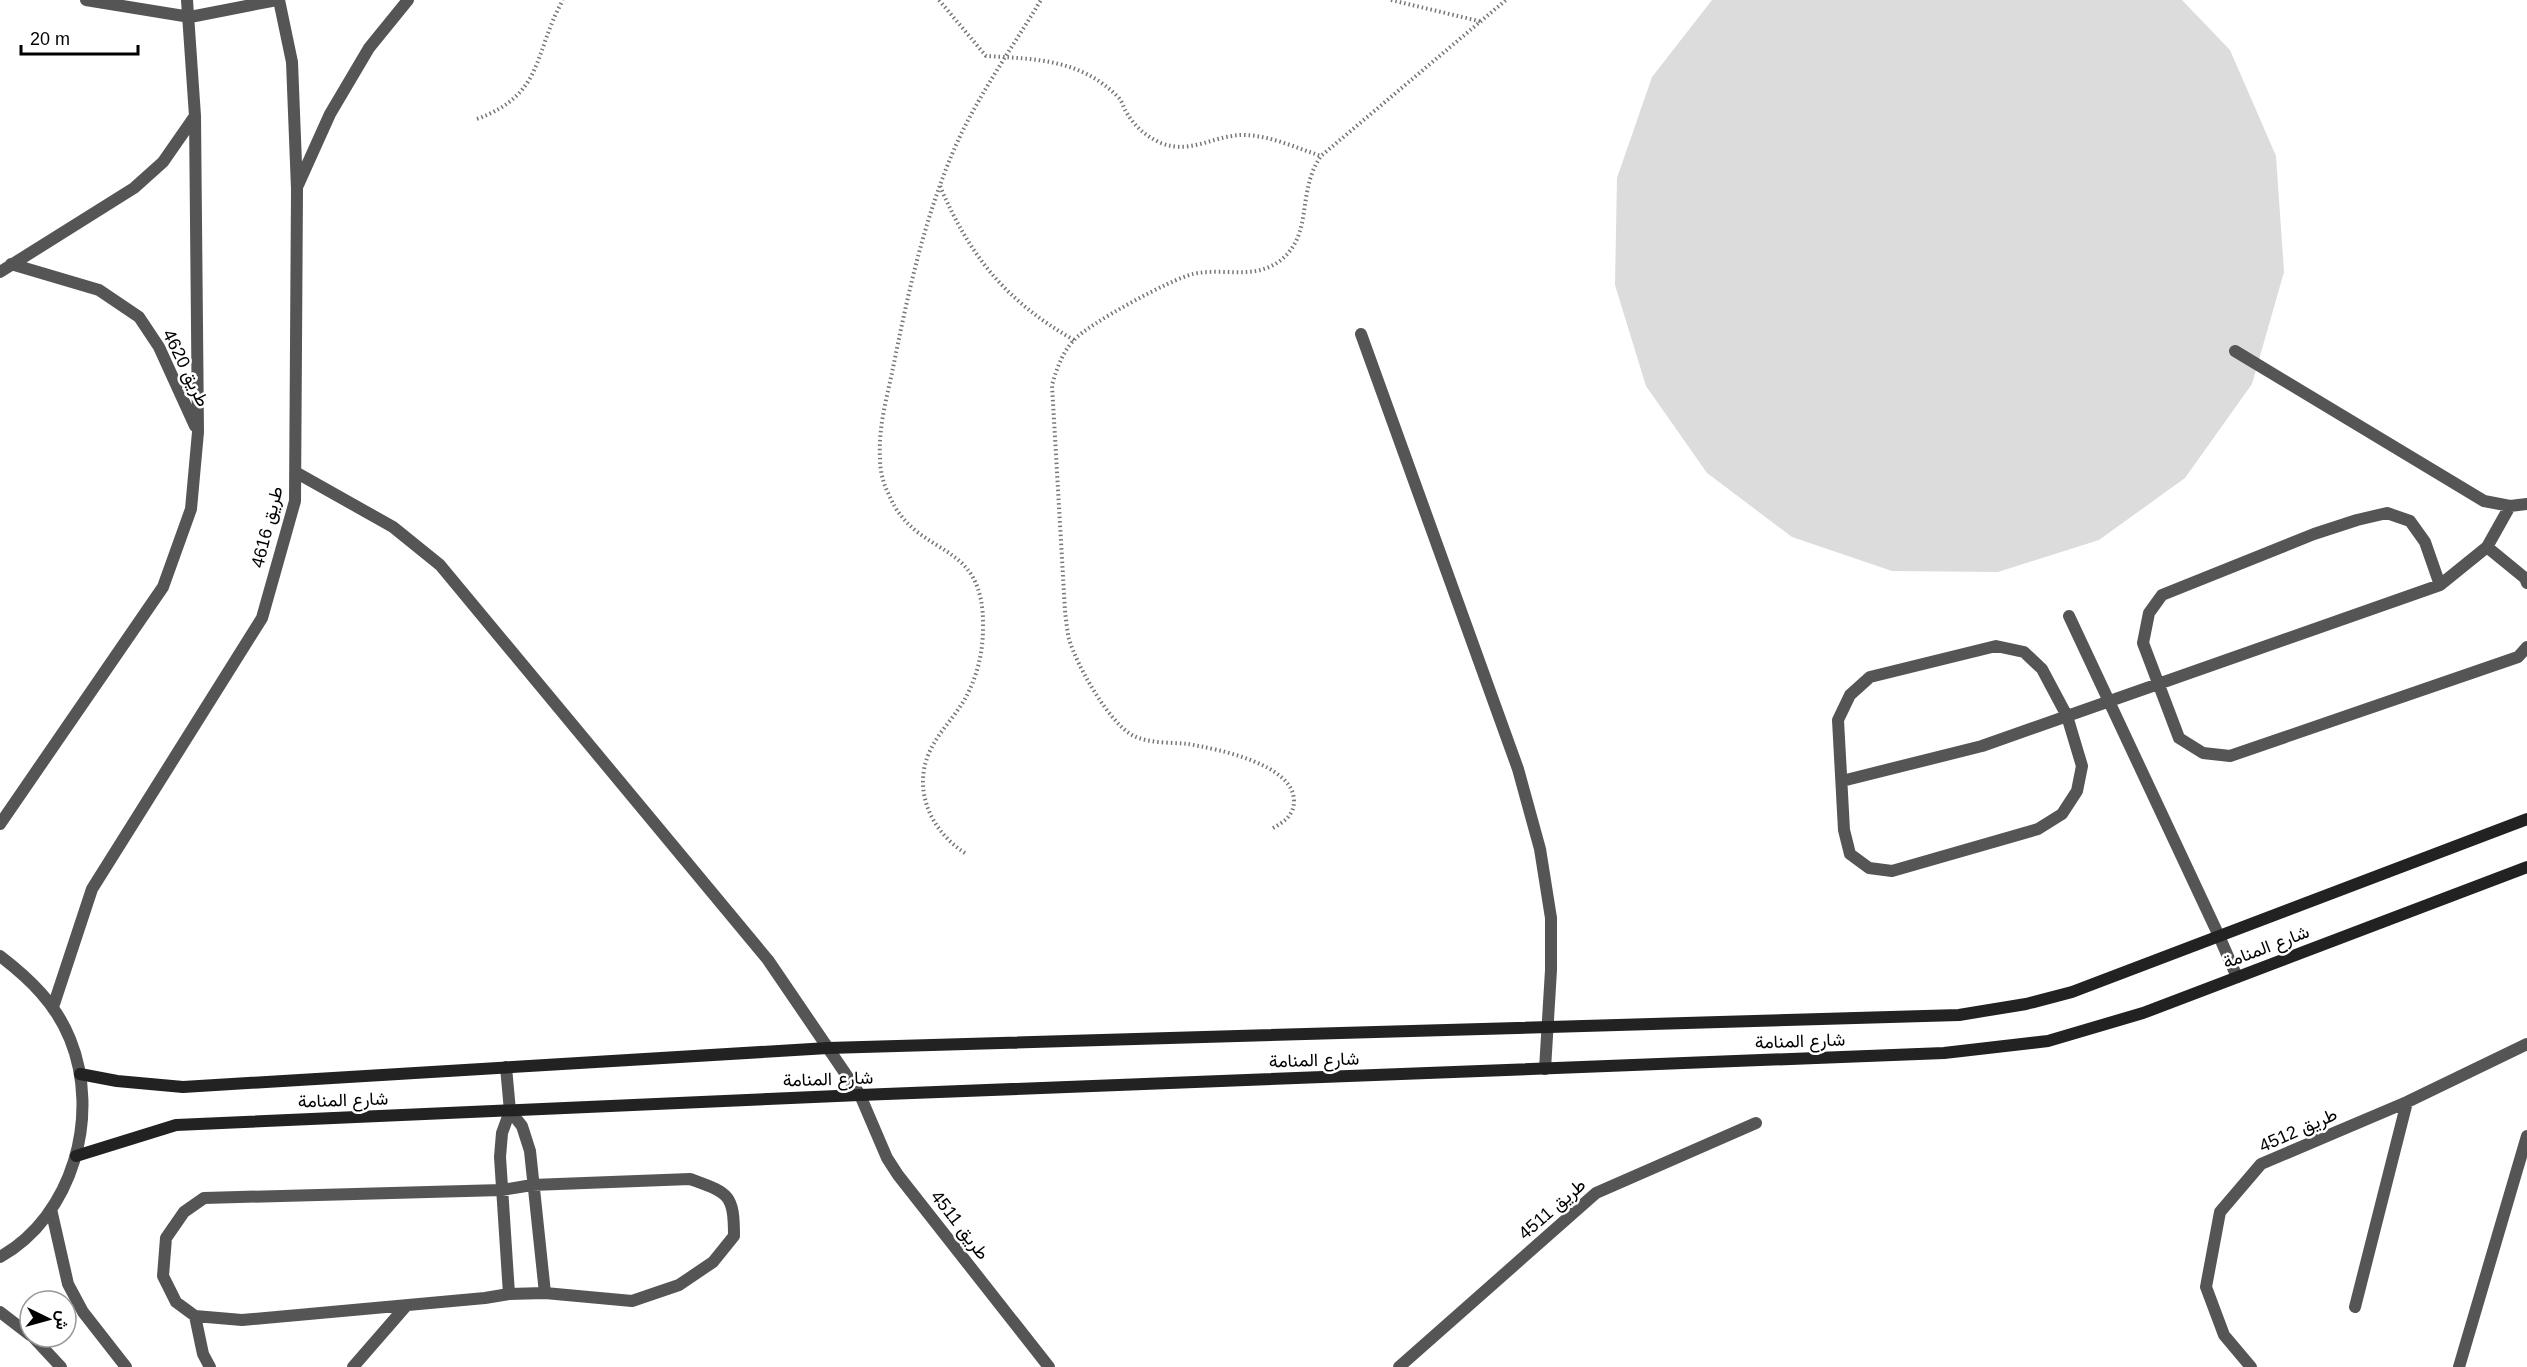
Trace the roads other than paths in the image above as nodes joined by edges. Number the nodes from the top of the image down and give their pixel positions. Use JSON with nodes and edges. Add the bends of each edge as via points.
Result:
{"nodes":[{"id":1,"x":86,"y":0,"type":"edge"},
{"id":2,"x":188,"y":0,"type":"edge"},
{"id":3,"x":278,"y":0,"type":"edge"},
{"id":4,"x":408,"y":0,"type":"edge"},
{"id":5,"x":190,"y":17,"type":"junction"},
{"id":6,"x":195,"y":116,"type":"junction"},
{"id":7,"x":297,"y":189,"type":"junction"},
{"id":8,"x":11,"y":264,"type":"junction"},
{"id":9,"x":0,"y":272,"type":"edge"},
{"id":10,"x":1361,"y":334,"type":"dead end"},
{"id":11,"x":2235,"y":351,"type":"dead end"},
{"id":12,"x":198,"y":432,"type":"junction"},
{"id":13,"x":297,"y":473,"type":"junction"},
{"id":14,"x":2527,"y":504,"type":"edge"},
{"id":15,"x":2510,"y":506,"type":"junction"},
{"id":16,"x":2487,"y":547,"type":"junction"},
{"id":17,"x":2527,"y":583,"type":"edge"},
{"id":18,"x":2440,"y":585,"type":"junction"},
{"id":19,"x":2069,"y":616,"type":"dead end"},
{"id":20,"x":2527,"y":647,"type":"edge"},
{"id":21,"x":2157,"y":685,"type":"junction"},
{"id":22,"x":2109,"y":702,"type":"junction"},
{"id":23,"x":2067,"y":716,"type":"junction"},
{"id":24,"x":1842,"y":781,"type":"junction"},
{"id":25,"x":2527,"y":819,"type":"edge"},
{"id":26,"x":0,"y":824,"type":"edge"},
{"id":27,"x":2527,"y":867,"type":"edge"},
{"id":28,"x":2219,"y":936,"type":"junction"},
{"id":29,"x":0,"y":956,"type":"edge"},
{"id":30,"x":2237,"y":977,"type":"junction"},
{"id":31,"x":53,"y":1007,"type":"junction"},
{"id":32,"x":1548,"y":1026,"type":"junction"},
{"id":33,"x":2527,"y":1044,"type":"edge"},
{"id":34,"x":828,"y":1048,"type":"junction"},
{"id":35,"x":506,"y":1067,"type":"junction"},
{"id":36,"x":1545,"y":1069,"type":"junction"},
{"id":37,"x":80,"y":1074,"type":"junction"},
{"id":38,"x":860,"y":1095,"type":"junction"},
{"id":39,"x":2407,"y":1102,"type":"junction"},
{"id":40,"x":510,"y":1110,"type":"junction"},
{"id":41,"x":1756,"y":1123,"type":"dead end"},
{"id":42,"x":2527,"y":1136,"type":"edge"},
{"id":43,"x":76,"y":1156,"type":"junction"},
{"id":44,"x":532,"y":1185,"type":"junction"},
{"id":45,"x":502,"y":1190,"type":"junction"},
{"id":46,"x":51,"y":1209,"type":"junction"},
{"id":47,"x":0,"y":1257,"type":"edge"},
{"id":48,"x":545,"y":1293,"type":"junction"},
{"id":49,"x":509,"y":1294,"type":"junction"},
{"id":50,"x":405,"y":1306,"type":"junction"},
{"id":51,"x":2355,"y":1307,"type":"dead end"},
{"id":52,"x":0,"y":1312,"type":"edge"},
{"id":53,"x":195,"y":1316,"type":"junction"},
{"id":54,"x":18,"y":1326,"type":"edge"},
{"id":55,"x":44,"y":1349,"type":"edge"},
{"id":56,"x":61,"y":1367,"type":"edge"},
{"id":57,"x":126,"y":1367,"type":"edge"},
{"id":58,"x":210,"y":1367,"type":"edge"},
{"id":59,"x":353,"y":1367,"type":"edge"},
{"id":60,"x":1049,"y":1367,"type":"edge"},
{"id":61,"x":1399,"y":1367,"type":"edge"},
{"id":62,"x":2251,"y":1367,"type":"edge"},
{"id":63,"x":2458,"y":1367,"type":"edge"}],
"edges":[{"from":1,"to":5,"type":"street"},
{"from":2,"to":5,"type":"street"},
{"from":3,"to":5,"type":"street"},
{"from":3,"to":7,"type":"street","name":"طريق 4616","via":[[292,62]]},
{"from":4,"to":7,"type":"street","via":[[369,48],[335,104]]},
{"from":5,"to":6,"type":"street"},
{"from":6,"to":8,"type":"street","via":[[163,162],[134,188]]},
{"from":6,"to":12,"type":"street"},
{"from":7,"to":13,"type":"street","name":"طريق 4616"},
{"from":8,"to":9,"type":"street"},
{"from":8,"to":12,"type":"street","name":"طريق 4620","via":[[99,290],[139,317],[159,347]]},
{"from":10,"to":32,"type":"street","via":[[1514,758],[1537,838],[1551,918]]},
{"from":11,"to":15,"type":"street","via":[[2484,501]]},
{"from":12,"to":26,"type":"street","via":[[191,508],[163,587]]},
{"from":13,"to":31,"type":"street","name":"طريق 4616","via":[[295,501],[262,618],[93,888]]},
{"from":13,"to":34,"type":"street","name":"طريق 4511","via":[[393,527],[440,565],[768,960]]},
{"from":14,"to":15,"type":"street"},
{"from":15,"to":16,"type":"street"},
{"from":16,"to":17,"type":"street"},
{"from":16,"to":18,"type":"street"},
{"from":18,"to":21,"type":"street"},
{"from":18,"to":21,"type":"street","via":[[2425,542],[2410,521],[2387,513],[2314,534],[2162,595],[2148,613],[2143,643]]},
{"from":19,"to":22,"type":"street"},
{"from":20,"to":21,"type":"street","via":[[2518,657],[2230,756],[2203,753],[2179,738]]},
{"from":21,"to":22,"type":"street"},
{"from":22,"to":23,"type":"street"},
{"from":22,"to":28,"type":"street"},
{"from":23,"to":24,"type":"street","via":[[1982,746]]},
{"from":23,"to":24,"type":"street","via":[[2043,669],[2024,652],[1996,646],[1870,677],[1850,695],[1838,720]]},
{"from":23,"to":24,"type":"street","via":[[2082,766],[2078,791],[2062,814],[2038,829],[1947,856],[1892,871],[1869,868],[1850,854],[1844,830]]},
{"from":25,"to":28,"type":"street","name":"شارع المنامة"},
{"from":27,"to":30,"type":"street","name":"شارع المنامة"},
{"from":28,"to":30,"type":"street"},
{"from":28,"to":32,"type":"street","name":"شارع المنامة","via":[[2072,992],[1959,1015]]},
{"from":29,"to":31,"type":"street","via":[[29,978]]},
{"from":30,"to":36,"type":"street","name":"شارع المنامة","via":[[2143,1012],[2048,1041],[1944,1053]]},
{"from":31,"to":37,"type":"street","via":[[70,1039]]},
{"from":32,"to":34,"type":"street","name":"شارع المنامة"},
{"from":32,"to":36,"type":"street"},
{"from":33,"to":39,"type":"street","name":"طريق 4512"},
{"from":34,"to":35,"type":"street","name":"شارع المنامة"},
{"from":34,"to":38,"type":"street","name":"طريق 4511"},
{"from":35,"to":37,"type":"street","name":"شارع المنامة","via":[[183,1087]]},
{"from":35,"to":40,"type":"street"},
{"from":36,"to":38,"type":"street","name":"شارع المنامة"},
{"from":37,"to":43,"type":"street","via":[[82,1129]]},
{"from":38,"to":40,"type":"street","name":"شارع المنامة"},
{"from":38,"to":60,"type":"street","name":"طريق 4511","via":[[898,1174]]},
{"from":39,"to":51,"type":"street"},
{"from":39,"to":62,"type":"street","name":"طريق 4512","via":[[2261,1164],[2220,1212],[2206,1287],[2224,1335]]},
{"from":40,"to":43,"type":"street","name":"شارع المنامة","via":[[176,1125]]},
{"from":40,"to":44,"type":"street","via":[[522,1126],[530,1150]]},
{"from":40,"to":45,"type":"street","via":[[502,1133]]},
{"from":41,"to":61,"type":"street","name":"طريق 4511","via":[[1596,1192]]},
{"from":42,"to":63,"type":"street"},
{"from":43,"to":46,"type":"street"},
{"from":44,"to":45,"type":"street"},
{"from":44,"to":48,"type":"street"},
{"from":44,"to":48,"type":"street","via":[[690,1179],[723,1191],[734,1211],[734,1236],[712,1263],[679,1285],[632,1301]]},
{"from":45,"to":49,"type":"street"},
{"from":45,"to":53,"type":"street","via":[[204,1198],[184,1212],[166,1238],[163,1276],[176,1302]]},
{"from":46,"to":47,"type":"street","via":[[30,1233]]},
{"from":46,"to":57,"type":"street","via":[[68,1284],[83,1312]]},
{"from":48,"to":49,"type":"street"},
{"from":49,"to":50,"type":"street"},
{"from":50,"to":53,"type":"street","via":[[242,1320]]},
{"from":50,"to":59,"type":"street"},
{"from":52,"to":54,"type":"street"},
{"from":53,"to":58,"type":"street","via":[[203,1354]]},
{"from":55,"to":56,"type":"street"}]}
